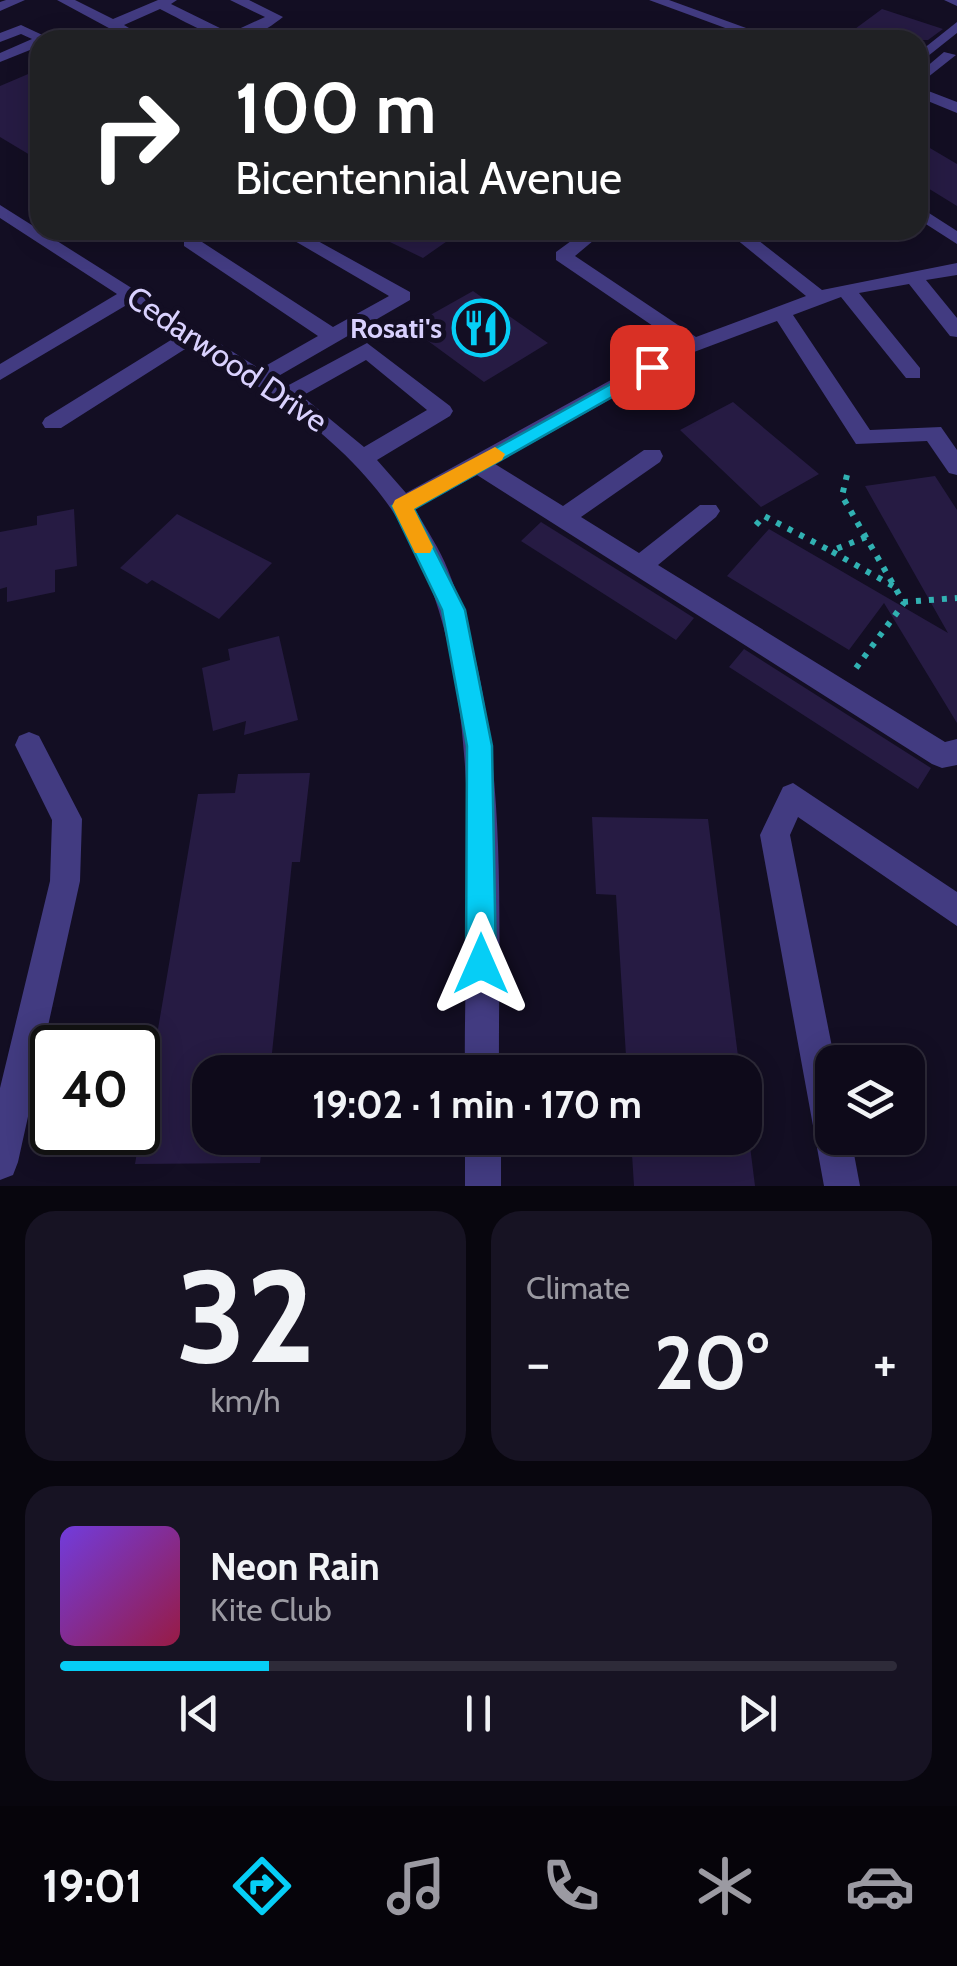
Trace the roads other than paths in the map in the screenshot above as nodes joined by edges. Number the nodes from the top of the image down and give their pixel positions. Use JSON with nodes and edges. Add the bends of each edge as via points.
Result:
{"nodes":[{"id":1,"x":18,"y":0,"type":"edge"},
{"id":2,"x":64,"y":0,"type":"edge"},
{"id":3,"x":237,"y":0,"type":"edge"},
{"id":4,"x":656,"y":0,"type":"edge"},
{"id":5,"x":165,"y":2,"type":"edge"},
{"id":6,"x":0,"y":7,"type":"edge"},
{"id":7,"x":0,"y":16,"type":"edge"},
{"id":8,"x":112,"y":24,"type":"junction"},
{"id":9,"x":957,"y":26,"type":"edge"},
{"id":10,"x":22,"y":29,"type":"junction"},
{"id":11,"x":123,"y":30,"type":"edge"},
{"id":12,"x":212,"y":30,"type":"edge"},
{"id":13,"x":249,"y":30,"type":"edge"},
{"id":14,"x":743,"y":30,"type":"edge"},
{"id":15,"x":30,"y":33,"type":"edge"},
{"id":16,"x":0,"y":38,"type":"edge"},
{"id":17,"x":30,"y":45,"type":"edge"},
{"id":18,"x":957,"y":48,"type":"edge"},
{"id":19,"x":928,"y":51,"type":"edge"},
{"id":20,"x":0,"y":58,"type":"edge"},
{"id":21,"x":928,"y":73,"type":"edge"},
{"id":22,"x":928,"y":96,"type":"edge"},
{"id":23,"x":957,"y":108,"type":"edge"},
{"id":24,"x":0,"y":210,"type":"edge"},
{"id":25,"x":928,"y":218,"type":"edge"},
{"id":26,"x":30,"y":229,"type":"edge"},
{"id":27,"x":957,"y":239,"type":"edge"},
{"id":28,"x":46,"y":240,"type":"edge"},
{"id":29,"x":193,"y":240,"type":"edge"},
{"id":30,"x":303,"y":240,"type":"edge"},
{"id":31,"x":584,"y":240,"type":"edge"},
{"id":32,"x":747,"y":240,"type":"edge"},
{"id":33,"x":957,"y":269,"type":"edge"},
{"id":34,"x":912,"y":275,"type":"junction"},
{"id":35,"x":845,"y":289,"type":"junction"},
{"id":36,"x":130,"y":294,"type":"junction"},
{"id":37,"x":819,"y":297,"type":"junction"},
{"id":38,"x":780,"y":310,"type":"junction"},
{"id":39,"x":957,"y":331,"type":"edge"},
{"id":40,"x":194,"y":335,"type":"junction"},
{"id":41,"x":332,"y":336,"type":"junction"},
{"id":42,"x":694,"y":344,"type":"junction"},
{"id":43,"x":0,"y":373,"type":"edge"},
{"id":44,"x":914,"y":374,"type":"dead end"},
{"id":45,"x":260,"y":378,"type":"junction"},
{"id":46,"x":286,"y":395,"type":"junction"},
{"id":47,"x":52,"y":423,"type":"dead end"},
{"id":48,"x":652,"y":456,"type":"dead end"},
{"id":49,"x":361,"y":459,"type":"junction"},
{"id":50,"x":477,"y":464,"type":"junction"},
{"id":51,"x":957,"y":466,"type":"edge"},
{"id":52,"x":402,"y":506,"type":"junction"},
{"id":53,"x":708,"y":512,"type":"dead end"},
{"id":54,"x":563,"y":518,"type":"junction"},
{"id":55,"x":640,"y":566,"type":"junction"},
{"id":56,"x":29,"y":745,"type":"dead end"},
{"id":57,"x":957,"y":752,"type":"edge"},
{"id":58,"x":957,"y":910,"type":"edge"},
{"id":59,"x":815,"y":1045,"type":"edge"},
{"id":60,"x":482,"y":1055,"type":"edge"},
{"id":61,"x":483,"y":1155,"type":"edge"},
{"id":62,"x":836,"y":1155,"type":"edge"},
{"id":63,"x":0,"y":1162,"type":"edge"},
{"id":64,"x":483,"y":1186,"type":"edge"},
{"id":65,"x":842,"y":1186,"type":"edge"}],
"edges":[{"from":1,"to":6,"type":"street"},
{"from":2,"to":8,"type":"street"},
{"from":3,"to":13,"type":"street","via":[[276,17]]},
{"from":4,"to":14,"type":"street"},
{"from":5,"to":8,"type":"street"},
{"from":5,"to":12,"type":"street"},
{"from":7,"to":10,"type":"street"},
{"from":8,"to":11,"type":"street"},
{"from":9,"to":19,"type":"street"},
{"from":10,"to":15,"type":"street"},
{"from":10,"to":16,"type":"street"},
{"from":17,"to":20,"type":"street"},
{"from":18,"to":21,"type":"street"},
{"from":22,"to":23,"type":"street"},
{"from":24,"to":26,"type":"street","name":"Cedarwood Drive"},
{"from":25,"to":27,"type":"street"},
{"from":28,"to":36,"type":"street","name":"Cedarwood Drive"},
{"from":29,"to":41,"type":"street"},
{"from":30,"to":41,"type":"street","via":[[403,296]]},
{"from":31,"to":42,"type":"street","via":[[563,256]]},
{"from":32,"to":37,"type":"street"},
{"from":33,"to":34,"type":"street"},
{"from":34,"to":35,"type":"street"},
{"from":34,"to":39,"type":"street"},
{"from":35,"to":37,"type":"street"},
{"from":35,"to":44,"type":"street"},
{"from":36,"to":40,"type":"street","name":"Cedarwood Drive"},
{"from":36,"to":43,"type":"street"},
{"from":37,"to":38,"type":"street"},
{"from":38,"to":42,"type":"street"},
{"from":38,"to":51,"type":"street","via":[[864,438],[933,433]]},
{"from":40,"to":45,"type":"street","name":"Cedarwood Drive"},
{"from":40,"to":47,"type":"street"},
{"from":41,"to":45,"type":"street"},
{"from":42,"to":50,"type":"street"},
{"from":45,"to":46,"type":"street","name":"Cedarwood Drive"},
{"from":46,"to":49,"type":"street","name":"Cedarwood Drive"},
{"from":46,"to":49,"type":"street","via":[[368,350],[442,410]]},
{"from":48,"to":54,"type":"street"},
{"from":49,"to":52,"type":"street","name":"Cedarwood Drive"},
{"from":50,"to":52,"type":"street"},
{"from":50,"to":54,"type":"street"},
{"from":52,"to":60,"type":"street","name":"Cedarwood Drive","via":[[454,610],[479,746]]},
{"from":53,"to":55,"type":"street"},
{"from":54,"to":55,"type":"street"},
{"from":55,"to":57,"type":"street","via":[[942,755]]},
{"from":56,"to":63,"type":"street","via":[[67,819],[64,880]]},
{"from":58,"to":59,"type":"street","via":[[793,796],[775,835]]},
{"from":61,"to":64,"type":"street"},
{"from":62,"to":65,"type":"street"}]}
